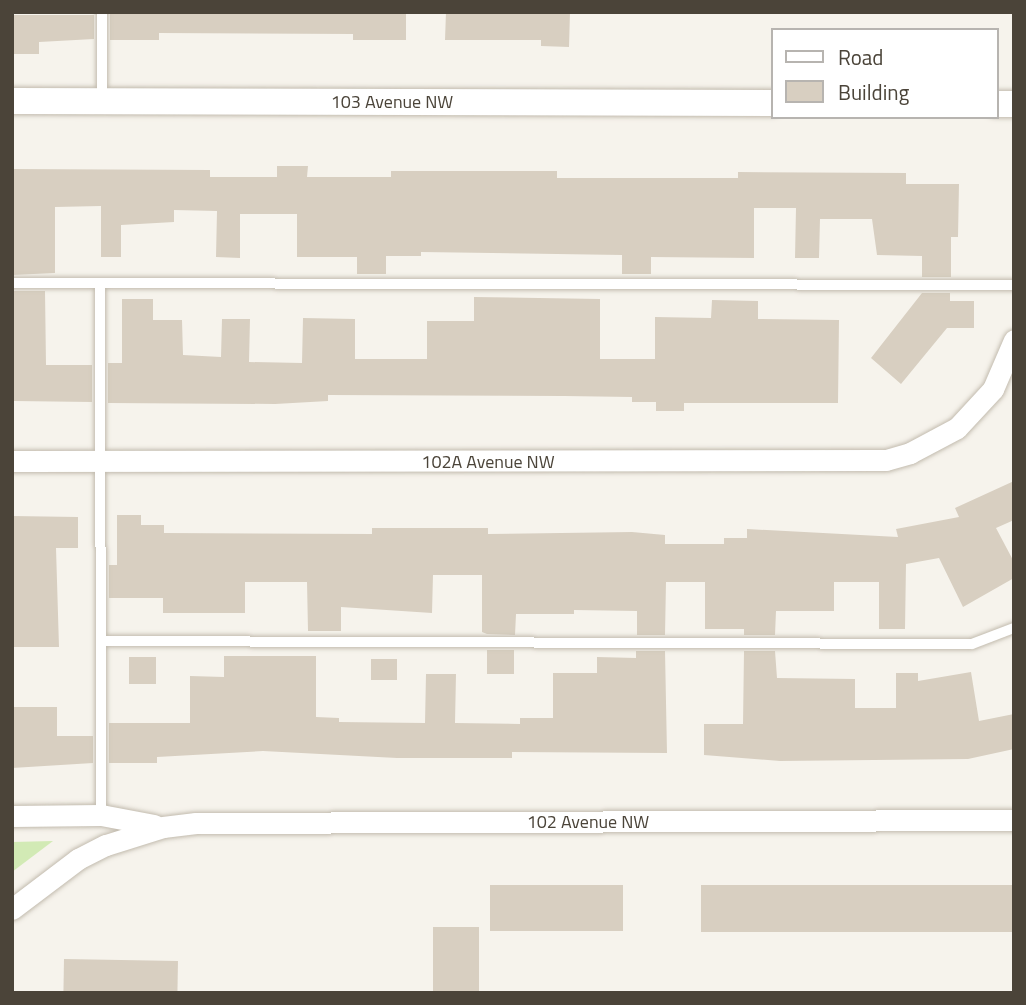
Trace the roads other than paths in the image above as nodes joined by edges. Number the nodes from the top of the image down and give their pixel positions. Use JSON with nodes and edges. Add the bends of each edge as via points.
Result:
{"nodes":[{"id":1,"x":102,"y":12,"type":"edge"},
{"id":2,"x":12,"y":100,"type":"edge"},
{"id":3,"x":102,"y":101,"type":"junction"},
{"id":4,"x":771,"y":103,"type":"edge"},
{"id":5,"x":12,"y":283,"type":"edge"},
{"id":6,"x":100,"y":283,"type":"junction"},
{"id":7,"x":1014,"y":285,"type":"edge"},
{"id":8,"x":1014,"y":340,"type":"edge"},
{"id":9,"x":12,"y":461,"type":"edge"},
{"id":10,"x":101,"y":461,"type":"junction"},
{"id":11,"x":1014,"y":628,"type":"edge"},
{"id":12,"x":104,"y":640,"type":"junction"},
{"id":13,"x":102,"y":815,"type":"junction"},
{"id":14,"x":12,"y":816,"type":"edge"},
{"id":15,"x":1014,"y":820,"type":"edge"},
{"id":16,"x":163,"y":827,"type":"junction"},
{"id":17,"x":12,"y":909,"type":"edge"}],
"edges":[{"from":1,"to":3,"type":"lane"},
{"from":2,"to":3,"type":"street","name":"103 Avenue NW"},
{"from":3,"to":4,"type":"street","name":"103 Avenue NW"},
{"from":5,"to":6,"type":"lane"},
{"from":6,"to":7,"type":"lane"},
{"from":6,"to":10,"type":"lane"},
{"from":8,"to":10,"type":"street","name":"102A Avenue NW","via":[[993,388],[957,428],[910,453],[855,463]]},
{"from":9,"to":10,"type":"street","name":"102A Avenue NW"},
{"from":10,"to":12,"type":"lane"},
{"from":11,"to":12,"type":"lane","via":[[972,643]]},
{"from":12,"to":13,"type":"lane"},
{"from":13,"to":14,"type":"street","name":"102 Avenue NW"},
{"from":13,"to":16,"type":"street","name":"102 Avenue NW"},
{"from":15,"to":16,"type":"street","name":"102 Avenue NW","via":[[254,820]]},
{"from":16,"to":17,"type":"street","name":"102 Avenue NW","via":[[131,835],[78,859]]}]}
